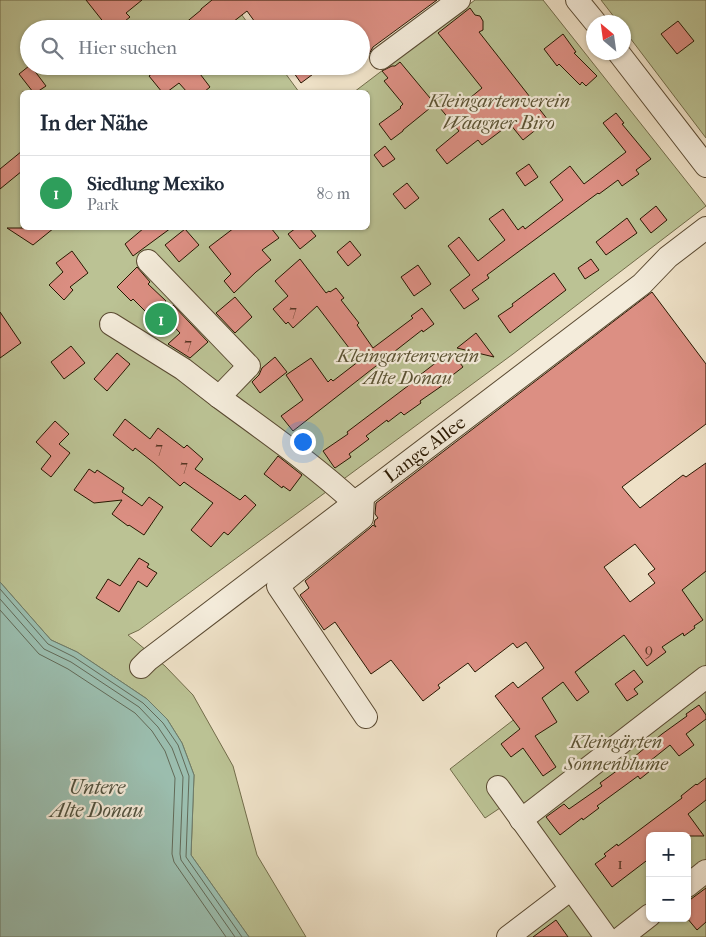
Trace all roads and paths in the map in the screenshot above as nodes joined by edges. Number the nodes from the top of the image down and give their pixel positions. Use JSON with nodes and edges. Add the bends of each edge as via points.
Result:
{"nodes":[{"id":1,"x":459,"y":0,"type":"edge"},
{"id":2,"x":577,"y":0,"type":"edge"},
{"id":3,"x":589,"y":15,"type":"edge"},
{"id":4,"x":381,"y":58,"type":"dead end"},
{"id":5,"x":624,"y":60,"type":"edge"},
{"id":6,"x":706,"y":166,"type":"edge"},
{"id":7,"x":706,"y":228,"type":"edge"},
{"id":8,"x":148,"y":261,"type":"dead end"},
{"id":9,"x":111,"y":324,"type":"dead end"},
{"id":10,"x":219,"y":397,"type":"junction"},
{"id":11,"x":359,"y":500,"type":"junction"},
{"id":12,"x":141,"y":667,"type":"dead end"},
{"id":13,"x":706,"y":677,"type":"edge"},
{"id":14,"x":366,"y":717,"type":"dead end"},
{"id":15,"x":498,"y":787,"type":"dead end"},
{"id":16,"x":521,"y":820,"type":"junction"},
{"id":17,"x":706,"y":871,"type":"edge"},
{"id":18,"x":691,"y":883,"type":"edge"},
{"id":19,"x":571,"y":888,"type":"junction"},
{"id":20,"x":646,"y":918,"type":"edge"},
{"id":21,"x":508,"y":937,"type":"edge"},
{"id":22,"x":606,"y":937,"type":"edge"},
{"id":23,"x":622,"y":937,"type":"edge"}],
"edges":[{"from":1,"to":4,"type":"street"},
{"from":2,"to":3,"type":"street"},
{"from":5,"to":6,"type":"street"},
{"from":7,"to":11,"type":"street","name":"Lange Allee","via":[[668,257],[642,284]]},
{"from":8,"to":10,"type":"street","via":[[249,366]]},
{"from":9,"to":10,"type":"street","via":[[183,369]]},
{"from":10,"to":11,"type":"street"},
{"from":11,"to":12,"type":"street","name":"Lange Allee"},
{"from":11,"to":14,"type":"street","via":[[362,518],[278,586]]},
{"from":13,"to":16,"type":"street"},
{"from":15,"to":16,"type":"street"},
{"from":16,"to":19,"type":"street"},
{"from":17,"to":18,"type":"street"},
{"from":19,"to":21,"type":"street"},
{"from":19,"to":22,"type":"street"},
{"from":20,"to":23,"type":"street"}]}
